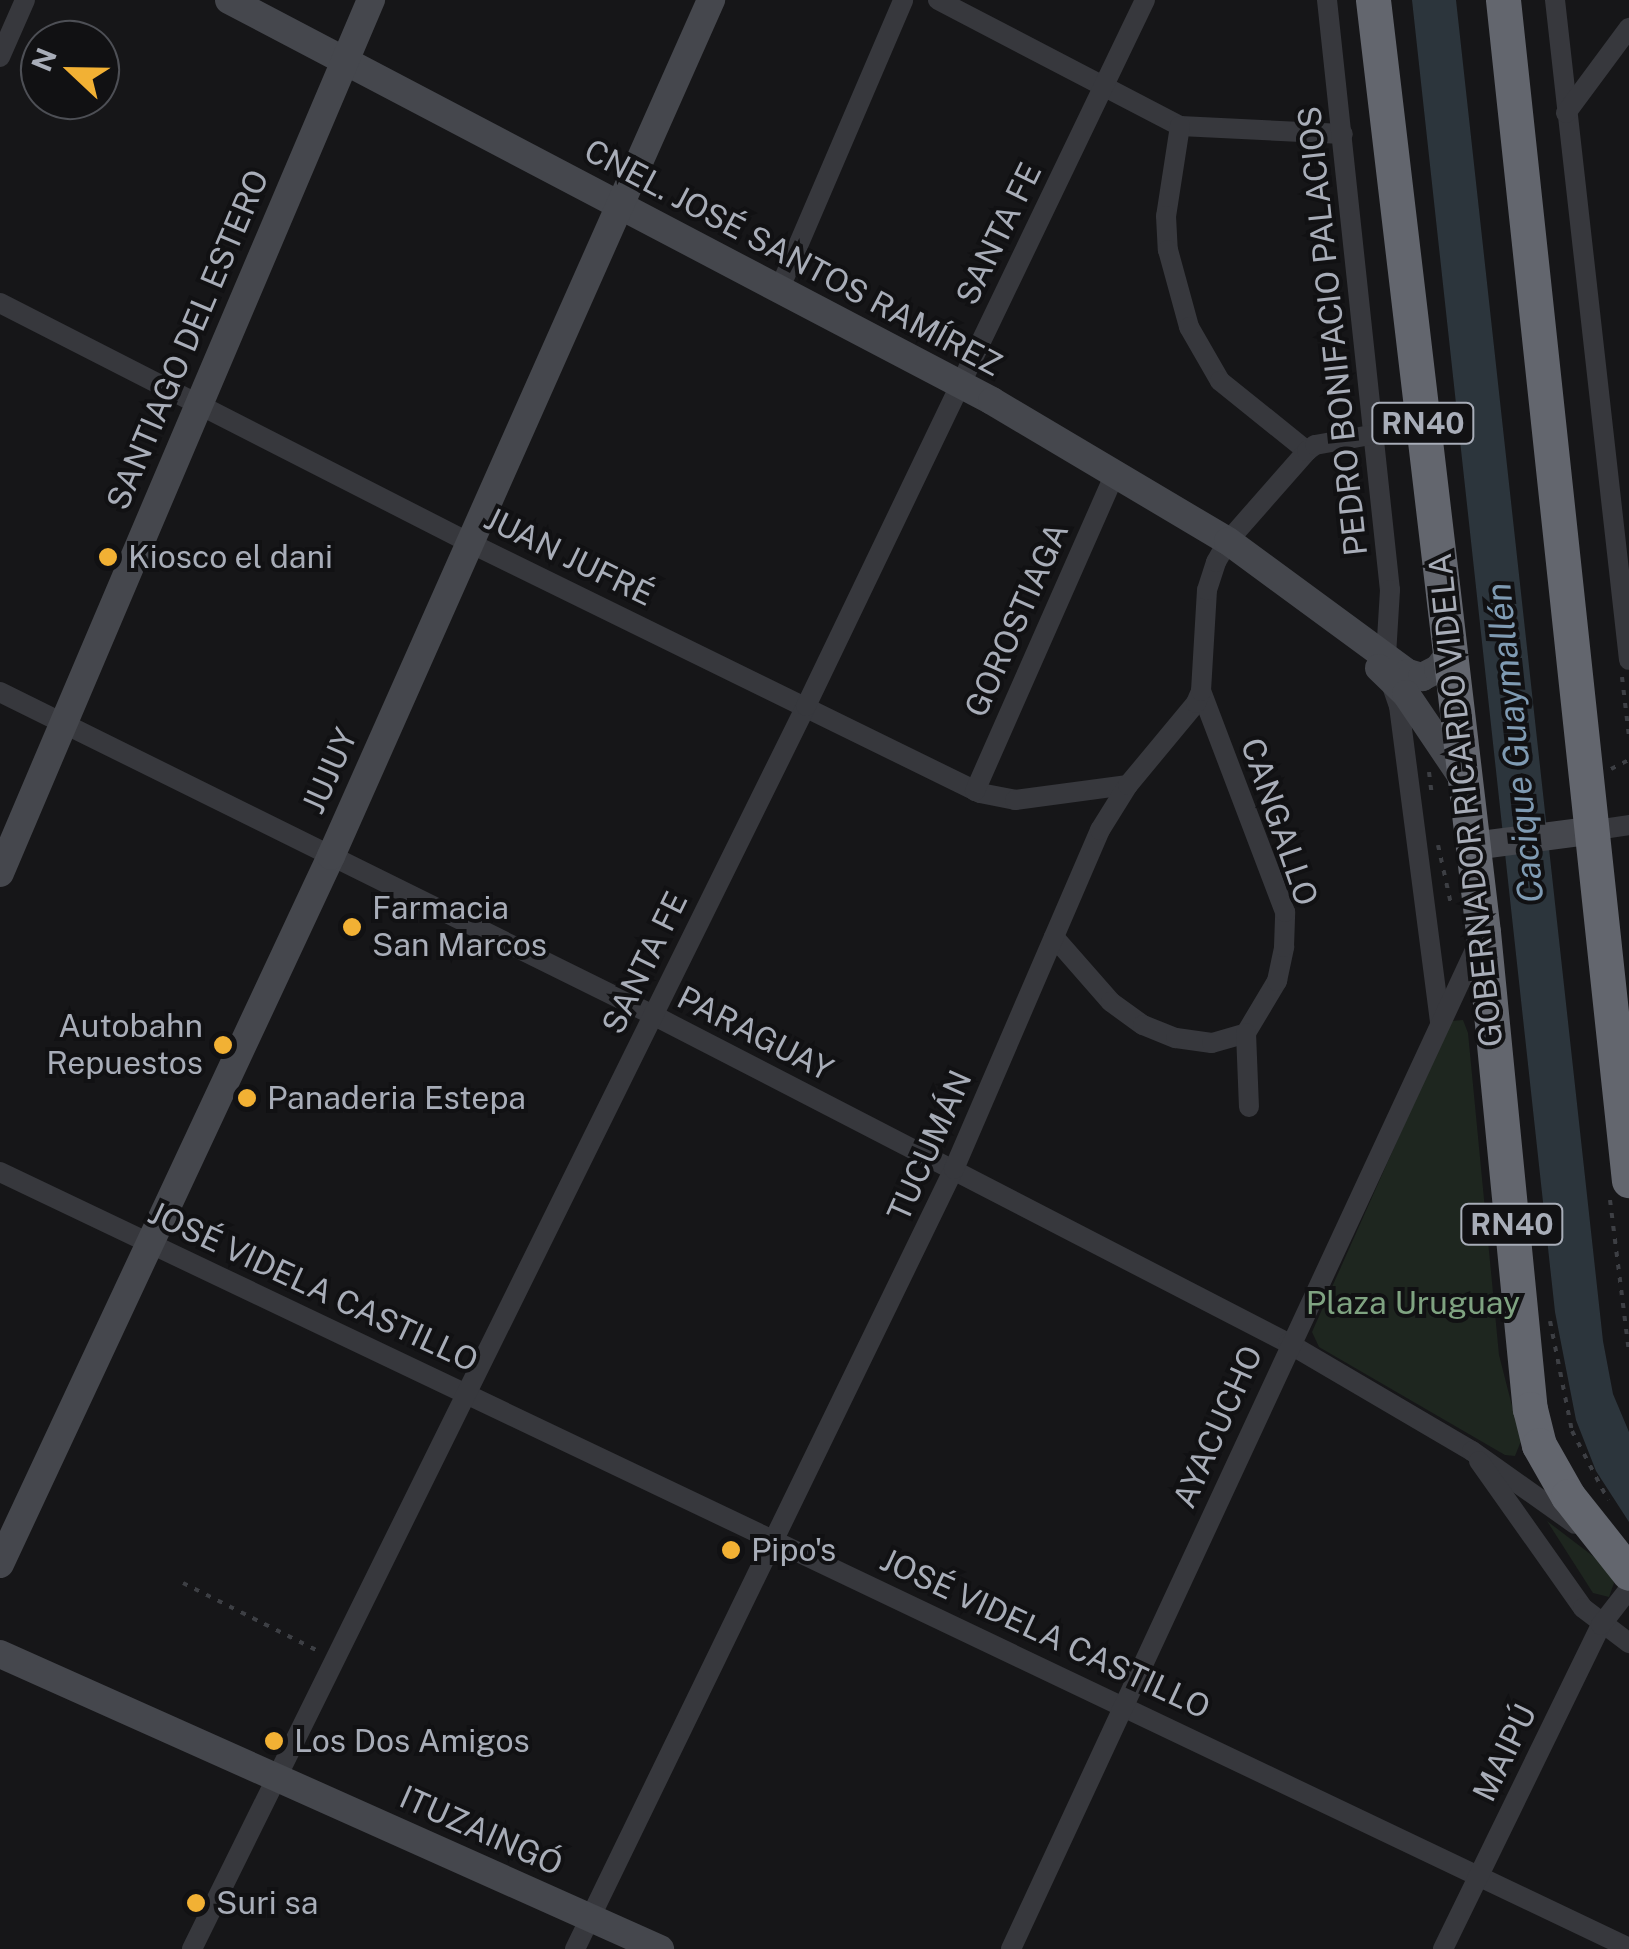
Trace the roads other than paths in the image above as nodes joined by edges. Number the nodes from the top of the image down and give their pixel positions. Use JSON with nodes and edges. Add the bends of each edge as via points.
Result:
{"nodes":[{"id":1,"x":25,"y":0,"type":"edge"},
{"id":2,"x":230,"y":0,"type":"edge"},
{"id":3,"x":371,"y":0,"type":"edge"},
{"id":4,"x":711,"y":0,"type":"edge"},
{"id":5,"x":903,"y":0,"type":"edge"},
{"id":6,"x":938,"y":0,"type":"edge"},
{"id":7,"x":1145,"y":0,"type":"edge"},
{"id":8,"x":1327,"y":0,"type":"edge"},
{"id":9,"x":1373,"y":0,"type":"edge"},
{"id":10,"x":1502,"y":0,"type":"edge"},
{"id":11,"x":1555,"y":0,"type":"edge"},
{"id":12,"x":1629,"y":28,"type":"edge"},
{"id":13,"x":0,"y":58,"type":"edge"},
{"id":14,"x":344,"y":62,"type":"junction"},
{"id":15,"x":1103,"y":88,"type":"junction"},
{"id":16,"x":1566,"y":114,"type":"junction"},
{"id":17,"x":1180,"y":126,"type":"junction"},
{"id":18,"x":1344,"y":134,"type":"junction"},
{"id":19,"x":620,"y":209,"type":"junction"},
{"id":20,"x":778,"y":290,"type":"junction"},
{"id":21,"x":0,"y":303,"type":"edge"},
{"id":22,"x":960,"y":384,"type":"junction"},
{"id":23,"x":199,"y":404,"type":"junction"},
{"id":24,"x":1376,"y":434,"type":"junction"},
{"id":25,"x":1307,"y":451,"type":"junction"},
{"id":26,"x":1115,"y":474,"type":"junction"},
{"id":27,"x":1228,"y":541,"type":"junction"},
{"id":28,"x":470,"y":543,"type":"junction"},
{"id":29,"x":1624,"y":568,"type":"edge"},
{"id":30,"x":1450,"y":653,"type":"junction"},
{"id":31,"x":1629,"y":658,"type":"edge"},
{"id":32,"x":1388,"y":666,"type":"junction"},
{"id":33,"x":0,"y":692,"type":"edge"},
{"id":34,"x":1201,"y":692,"type":"junction"},
{"id":35,"x":806,"y":706,"type":"junction"},
{"id":36,"x":63,"y":724,"type":"junction"},
{"id":37,"x":1465,"y":781,"type":"junction"},
{"id":38,"x":1128,"y":785,"type":"junction"},
{"id":39,"x":975,"y":790,"type":"junction"},
{"id":40,"x":1629,"y":825,"type":"edge"},
{"id":41,"x":1589,"y":831,"type":"junction"},
{"id":42,"x":1489,"y":844,"type":"junction"},
{"id":43,"x":331,"y":856,"type":"junction"},
{"id":44,"x":0,"y":873,"type":"edge"},
{"id":45,"x":1483,"y":932,"type":"junction"},
{"id":46,"x":1054,"y":937,"type":"junction"},
{"id":47,"x":653,"y":1016,"type":"junction"},
{"id":48,"x":1440,"y":1023,"type":"junction"},
{"id":49,"x":1246,"y":1033,"type":"junction"},
{"id":50,"x":1248,"y":1107,"type":"dead end"},
{"id":51,"x":954,"y":1169,"type":"junction"},
{"id":52,"x":0,"y":1172,"type":"edge"},
{"id":53,"x":1629,"y":1180,"type":"edge"},
{"id":54,"x":153,"y":1245,"type":"junction"},
{"id":55,"x":1288,"y":1344,"type":"junction"},
{"id":56,"x":467,"y":1393,"type":"junction"},
{"id":57,"x":1472,"y":1451,"type":"junction"},
{"id":58,"x":777,"y":1540,"type":"junction"},
{"id":59,"x":1620,"y":1562,"type":"edge"},
{"id":60,"x":0,"y":1564,"type":"edge"},
{"id":61,"x":1629,"y":1589,"type":"edge"},
{"id":62,"x":1602,"y":1624,"type":"junction"},
{"id":63,"x":1629,"y":1643,"type":"edge"},
{"id":64,"x":0,"y":1654,"type":"edge"},
{"id":65,"x":1126,"y":1705,"type":"junction"},
{"id":66,"x":277,"y":1778,"type":"junction"},
{"id":67,"x":1478,"y":1875,"type":"junction"},
{"id":68,"x":590,"y":1918,"type":"junction"},
{"id":69,"x":1629,"y":1948,"type":"edge"},
{"id":70,"x":192,"y":1949,"type":"edge"},
{"id":71,"x":575,"y":1949,"type":"edge"},
{"id":72,"x":660,"y":1949,"type":"edge"},
{"id":73,"x":1012,"y":1949,"type":"edge"},
{"id":74,"x":1443,"y":1949,"type":"edge"}],
"edges":[{"from":1,"to":13,"type":"street"},
{"from":2,"to":14,"type":"street","name":"CNEL. JOSÉ SANTOS RAMÍREZ"},
{"from":3,"to":14,"type":"street","name":"SANTIAGO DEL ESTERO"},
{"from":4,"to":19,"type":"street","name":"JUJUY"},
{"from":5,"to":20,"type":"street"},
{"from":6,"to":15,"type":"street"},
{"from":7,"to":15,"type":"street","name":"SANTA FE"},
{"from":8,"to":18,"type":"street","name":"PEDRO BONIFACIO PALACIOS"},
{"from":9,"to":30,"type":"highway","name":"GOBERNADOR RICARDO VIDELA","number":"RN40"},
{"from":10,"to":41,"type":"highway"},
{"from":11,"to":16,"type":"street"},
{"from":12,"to":16,"type":"street"},
{"from":14,"to":19,"type":"street","name":"CNEL. JOSÉ SANTOS RAMÍREZ"},
{"from":14,"to":23,"type":"street","name":"SANTIAGO DEL ESTERO"},
{"from":15,"to":17,"type":"street"},
{"from":15,"to":22,"type":"street","name":"SANTA FE"},
{"from":16,"to":29,"type":"street"},
{"from":17,"to":18,"type":"street"},
{"from":17,"to":25,"type":"street","via":[[1166,216],[1168,250],[1190,326],[1220,382]]},
{"from":18,"to":24,"type":"street","name":"PEDRO BONIFACIO PALACIOS"},
{"from":19,"to":20,"type":"street","name":"CNEL. JOSÉ SANTOS RAMÍREZ"},
{"from":19,"to":28,"type":"street","name":"JUJUY"},
{"from":20,"to":22,"type":"street","name":"CNEL. JOSÉ SANTOS RAMÍREZ"},
{"from":21,"to":23,"type":"street","name":"JUAN JUFRÉ"},
{"from":22,"to":26,"type":"street","name":"CNEL. JOSÉ SANTOS RAMÍREZ"},
{"from":22,"to":35,"type":"street","name":"SANTA FE"},
{"from":23,"to":28,"type":"street","name":"JUAN JUFRÉ"},
{"from":23,"to":36,"type":"street","name":"SANTIAGO DEL ESTERO"},
{"from":24,"to":25,"type":"street"},
{"from":24,"to":32,"type":"street","name":"PEDRO BONIFACIO PALACIOS","via":[[1390,590]]},
{"from":25,"to":27,"type":"street"},
{"from":26,"to":27,"type":"street","name":"CNEL. JOSÉ SANTOS RAMÍREZ"},
{"from":26,"to":39,"type":"street","name":"GOROSTIAGA"},
{"from":27,"to":32,"type":"street","name":"CNEL. JOSÉ SANTOS RAMÍREZ"},
{"from":27,"to":34,"type":"street","via":[[1206,590]]},
{"from":28,"to":35,"type":"street","name":"JUAN JUFRÉ"},
{"from":28,"to":43,"type":"street","name":"JUJUY"},
{"from":29,"to":31,"type":"street"},
{"from":30,"to":32,"type":"street","name":"CNEL. JOSÉ SANTOS RAMÍREZ","via":[[1422,678]]},
{"from":30,"to":37,"type":"highway","name":"GOBERNADOR RICARDO VIDELA","number":"RN40"},
{"from":32,"to":37,"type":"street","name":"CNEL. JOSÉ SANTOS RAMÍREZ"},
{"from":32,"to":48,"type":"street","name":"PEDRO BONIFACIO PALACIOS","via":[[1399,706]]},
{"from":33,"to":36,"type":"street","name":"PARAGUAY"},
{"from":34,"to":38,"type":"street","name":"TUCUMÁN","via":[[1187,719]]},
{"from":34,"to":49,"type":"street","name":"CANGALLO","via":[[1284,912],[1277,981]]},
{"from":35,"to":39,"type":"street","name":"JUAN JUFRÉ"},
{"from":35,"to":47,"type":"street","name":"SANTA FE"},
{"from":36,"to":43,"type":"street","name":"PARAGUAY"},
{"from":36,"to":44,"type":"street","name":"SANTIAGO DEL ESTERO"},
{"from":37,"to":42,"type":"highway","name":"GOBERNADOR RICARDO VIDELA","number":"RN40"},
{"from":38,"to":39,"type":"street","name":"JUAN JUFRÉ","via":[[1015,800]]},
{"from":38,"to":46,"type":"street","name":"TUCUMÁN","via":[[1100,830]]},
{"from":40,"to":41,"type":"street"},
{"from":41,"to":42,"type":"street"},
{"from":41,"to":53,"type":"highway"},
{"from":42,"to":45,"type":"highway","name":"GOBERNADOR RICARDO VIDELA","number":"RN40"},
{"from":43,"to":47,"type":"street","name":"PARAGUAY"},
{"from":43,"to":54,"type":"street","name":"JUJUY"},
{"from":45,"to":48,"type":"street","name":"AYACUCHO"},
{"from":45,"to":59,"type":"highway","name":"GOBERNADOR RICARDO VIDELA","number":"RN40","via":[[1530,1409],[1540,1446],[1568,1496]]},
{"from":46,"to":49,"type":"street","via":[[1143,1026],[1212,1043]]},
{"from":46,"to":51,"type":"street","name":"TUCUMÁN"},
{"from":47,"to":51,"type":"street","name":"PARAGUAY"},
{"from":47,"to":56,"type":"street","name":"SANTA FE"},
{"from":48,"to":55,"type":"street","name":"AYACUCHO"},
{"from":49,"to":50,"type":"street"},
{"from":51,"to":55,"type":"street","name":"PARAGUAY"},
{"from":51,"to":58,"type":"street","name":"TUCUMÁN"},
{"from":52,"to":54,"type":"street","name":"JOSÉ VIDELA CASTILLO"},
{"from":54,"to":56,"type":"street","name":"JOSÉ VIDELA CASTILLO"},
{"from":54,"to":60,"type":"street","name":"JUJUY"},
{"from":55,"to":57,"type":"street","name":"PARAGUAY"},
{"from":55,"to":65,"type":"street","name":"AYACUCHO"},
{"from":56,"to":58,"type":"street","name":"JOSÉ VIDELA CASTILLO"},
{"from":56,"to":66,"type":"street","name":"SANTA FE"},
{"from":57,"to":59,"type":"street","name":"PARAGUAY"},
{"from":57,"to":62,"type":"street","name":"PARAGUAY","via":[[1567,1586]]},
{"from":58,"to":65,"type":"street","name":"JOSÉ VIDELA CASTILLO"},
{"from":58,"to":68,"type":"street","name":"TUCUMÁN"},
{"from":61,"to":62,"type":"street","name":"MAIPÚ"},
{"from":62,"to":63,"type":"street"},
{"from":62,"to":67,"type":"street","name":"MAIPÚ"},
{"from":64,"to":66,"type":"street","name":"ITUZAINGÓ"},
{"from":65,"to":67,"type":"street","name":"JOSÉ VIDELA CASTILLO"},
{"from":65,"to":73,"type":"street","name":"AYACUCHO"},
{"from":66,"to":68,"type":"street","name":"ITUZAINGÓ"},
{"from":66,"to":70,"type":"street","name":"SANTA FE"},
{"from":67,"to":69,"type":"street","name":"JOSÉ VIDELA CASTILLO"},
{"from":67,"to":74,"type":"street","name":"MAIPÚ"},
{"from":68,"to":71,"type":"street","name":"TUCUMÁN"},
{"from":68,"to":72,"type":"street","name":"ITUZAINGÓ"}]}
